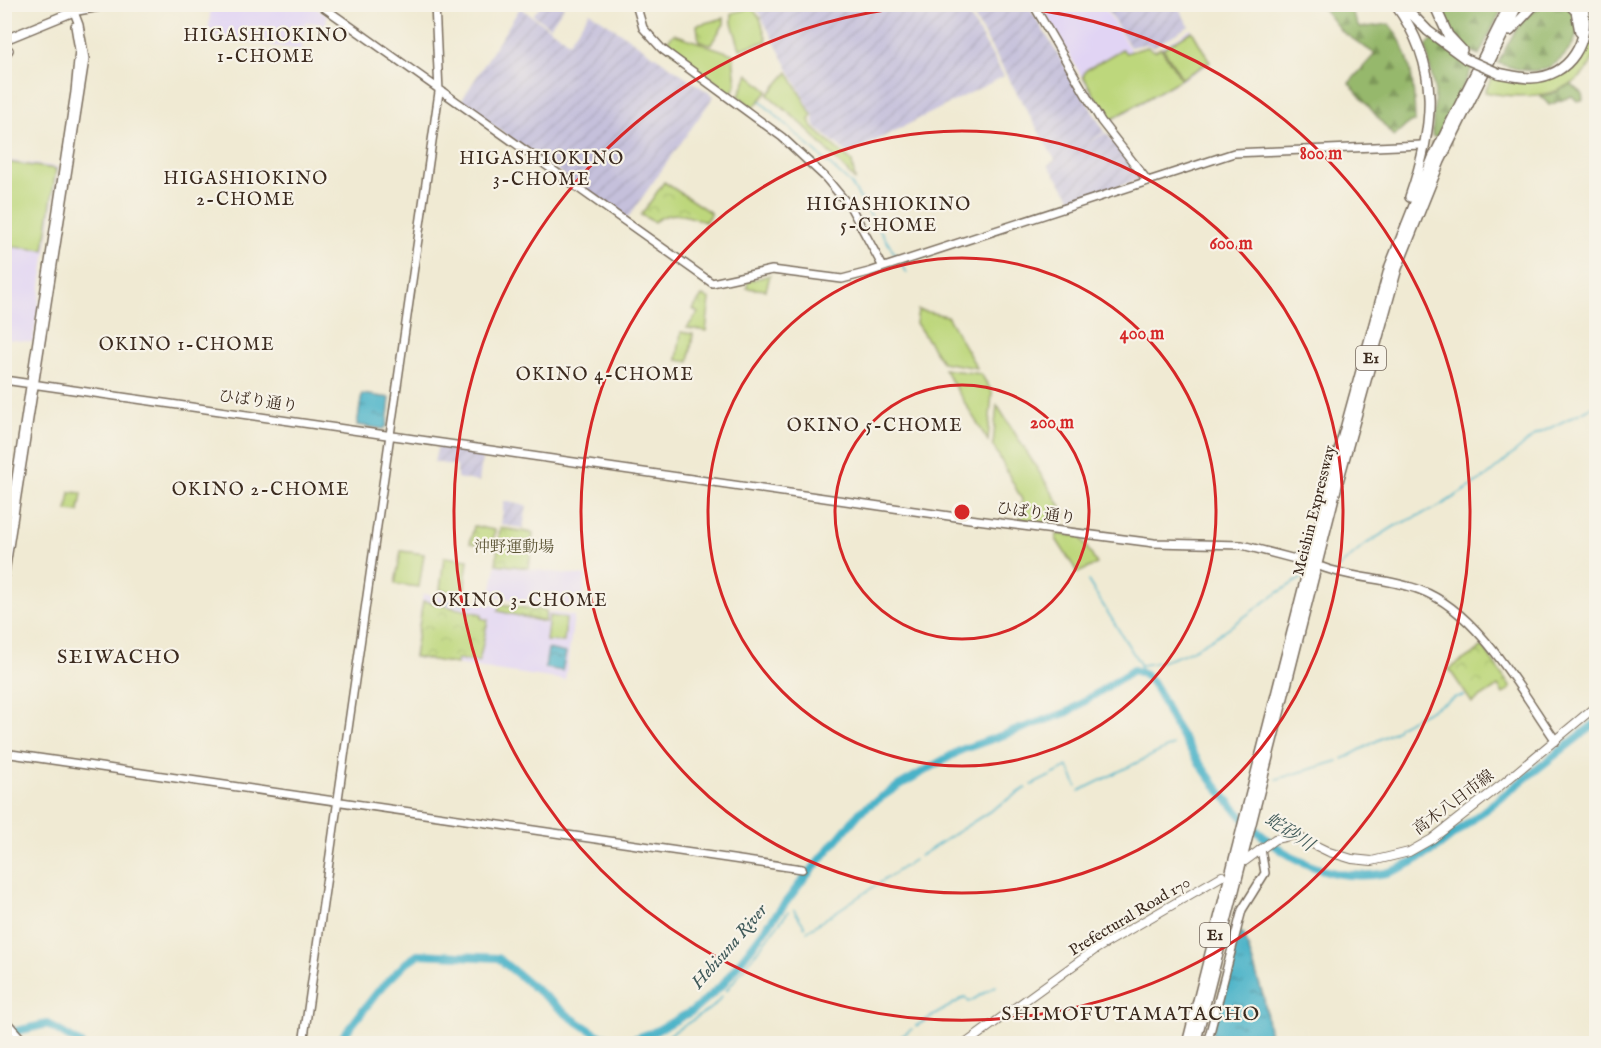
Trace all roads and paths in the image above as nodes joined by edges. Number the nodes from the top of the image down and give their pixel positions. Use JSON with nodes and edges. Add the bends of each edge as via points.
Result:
{"nodes":[{"id":1,"x":113,"y":4,"type":"edge"},
{"id":2,"x":319,"y":4,"type":"edge"},
{"id":3,"x":435,"y":4,"type":"edge"},
{"id":4,"x":636,"y":4,"type":"edge"},
{"id":5,"x":1033,"y":4,"type":"edge"},
{"id":6,"x":1395,"y":4,"type":"edge"},
{"id":7,"x":1402,"y":4,"type":"edge"},
{"id":8,"x":1434,"y":4,"type":"edge"},
{"id":9,"x":1510,"y":4,"type":"edge"},
{"id":10,"x":1518,"y":4,"type":"edge"},
{"id":11,"x":1535,"y":4,"type":"edge"},
{"id":12,"x":1569,"y":4,"type":"edge"},
{"id":13,"x":1582,"y":4,"type":"edge"},
{"id":14,"x":70,"y":8,"type":"edge"},
{"id":15,"x":4,"y":39,"type":"edge"},
{"id":16,"x":1496,"y":50,"type":"junction"},
{"id":17,"x":1468,"y":57,"type":"junction"},
{"id":18,"x":1500,"y":71,"type":"junction"},
{"id":19,"x":439,"y":92,"type":"junction"},
{"id":20,"x":1422,"y":145,"type":"tunnel mouth"},
{"id":21,"x":1147,"y":180,"type":"junction"},
{"id":22,"x":886,"y":266,"type":"junction"},
{"id":23,"x":1376,"y":311,"type":"junction"},
{"id":24,"x":4,"y":380,"type":"edge"},
{"id":25,"x":32,"y":384,"type":"junction"},
{"id":26,"x":388,"y":435,"type":"junction"},
{"id":27,"x":4,"y":552,"type":"edge"},
{"id":28,"x":1299,"y":560,"type":"dead end"},
{"id":29,"x":1322,"y":567,"type":"dead end"},
{"id":30,"x":4,"y":579,"type":"edge"},
{"id":31,"x":1596,"y":706,"type":"edge"},
{"id":32,"x":1271,"y":729,"type":"junction"},
{"id":33,"x":1556,"y":741,"type":"junction"},
{"id":34,"x":4,"y":753,"type":"edge"},
{"id":35,"x":338,"y":801,"type":"junction"},
{"id":36,"x":1246,"y":829,"type":"junction"},
{"id":37,"x":1261,"y":849,"type":"junction"},
{"id":38,"x":1245,"y":861,"type":"dead end"},
{"id":39,"x":802,"y":869,"type":"dead end"},
{"id":40,"x":1222,"y":876,"type":"dead end"},
{"id":41,"x":4,"y":1019,"type":"edge"},
{"id":42,"x":23,"y":1041,"type":"edge"},
{"id":43,"x":303,"y":1044,"type":"edge"},
{"id":44,"x":965,"y":1044,"type":"edge"},
{"id":45,"x":1187,"y":1044,"type":"edge"},
{"id":46,"x":1195,"y":1044,"type":"edge"},
{"id":47,"x":1207,"y":1044,"type":"edge"}],
"edges":[{"from":1,"to":14,"type":"highway"},
{"from":2,"to":19,"type":"street"},
{"from":3,"to":19,"type":"street"},
{"from":4,"to":22,"type":"street","via":[[643,28],[662,49],[782,137],[825,177],[850,208]]},
{"from":5,"to":21,"type":"street","via":[[1101,121]]},
{"from":6,"to":23,"type":"highway","via":[[1423,58],[1429,79],[1430,108],[1423,158]]},
{"from":7,"to":17,"type":"highway","via":[[1428,31]]},
{"from":8,"to":17,"type":"highway","via":[[1448,35]]},
{"from":9,"to":23,"type":"highway","name":"Meishin Expressway","number":"E1","via":[[1433,158],[1398,243]]},
{"from":10,"to":16,"type":"highway","name":"Meishin Expressway","number":"E1"},
{"from":11,"to":16,"type":"highway"},
{"from":12,"to":18,"type":"highway","via":[[1581,32],[1569,57],[1546,72]]},
{"from":13,"to":18,"type":"highway","via":[[1585,32],[1580,46],[1561,69],[1533,78]]},
{"from":14,"to":15,"type":"highway"},
{"from":14,"to":25,"type":"street","via":[[79,60]]},
{"from":16,"to":32,"type":"highway","name":"Meishin Expressway","number":"E1","via":[[1440,161],[1397,268]]},
{"from":17,"to":18,"type":"highway"},
{"from":19,"to":22,"type":"street","via":[[709,282],[772,270],[842,279]]},
{"from":19,"to":26,"type":"street"},
{"from":20,"to":21,"type":"street","via":[[1242,152]]},
{"from":21,"to":22,"type":"street"},
{"from":23,"to":32,"type":"highway","name":"Meishin Expressway","number":"E1"},
{"from":24,"to":25,"type":"street","name":"ひばり通り"},
{"from":25,"to":26,"type":"street","name":"ひばり通り"},
{"from":25,"to":27,"type":"street"},
{"from":25,"to":30,"type":"street"},
{"from":26,"to":28,"type":"street","name":"ひばり通り","via":[[1076,533],[1154,543],[1242,545]]},
{"from":26,"to":35,"type":"street"},
{"from":29,"to":33,"type":"street","via":[[1413,587],[1458,611],[1476,629]]},
{"from":31,"to":33,"type":"main road","name":"高木八日市線"},
{"from":32,"to":36,"type":"highway","name":"Meishin Expressway","number":"E1"},
{"from":33,"to":37,"type":"main road","name":"高木八日市線","via":[[1432,839],[1409,852],[1360,860],[1329,852],[1294,835],[1275,839]]},
{"from":34,"to":35,"type":"street"},
{"from":35,"to":39,"type":"street"},
{"from":35,"to":43,"type":"street"},
{"from":36,"to":45,"type":"highway","name":"Meishin Expressway","number":"E1"},
{"from":36,"to":46,"type":"highway","name":"Meishin Expressway","number":"E1"},
{"from":37,"to":38,"type":"main road","name":"高木八日市線"},
{"from":37,"to":47,"type":"street","via":[[1265,873],[1242,910]]},
{"from":40,"to":44,"type":"main road","name":"Prefectural Road 170","via":[[1096,949]]},
{"from":41,"to":42,"type":"street"}]}
